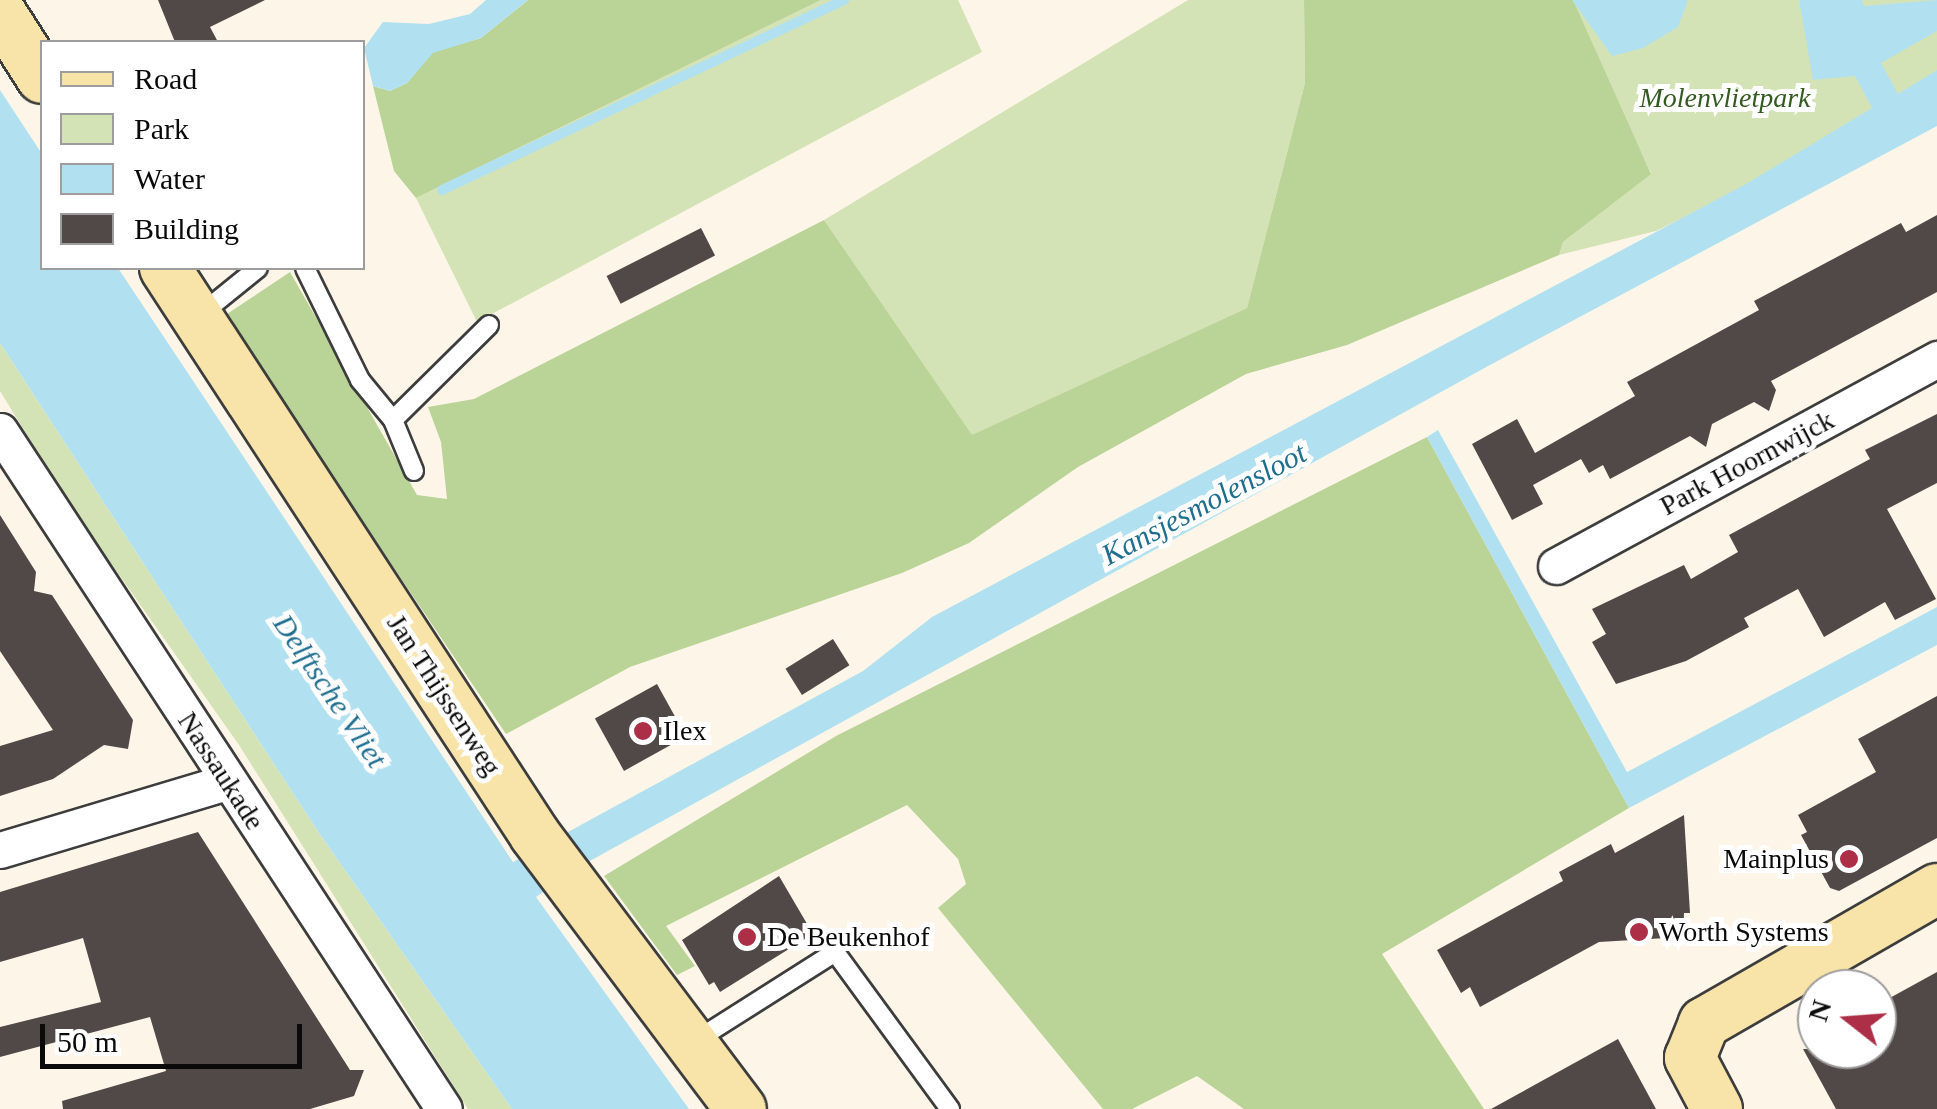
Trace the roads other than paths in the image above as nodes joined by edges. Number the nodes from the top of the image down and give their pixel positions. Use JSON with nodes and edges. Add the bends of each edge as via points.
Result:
{"nodes":[{"id":1,"x":0,"y":12,"type":"edge"},
{"id":2,"x":40,"y":75,"type":"edge"},
{"id":3,"x":166,"y":270,"type":"edge"},
{"id":4,"x":256,"y":270,"type":"edge"},
{"id":5,"x":305,"y":270,"type":"edge"},
{"id":6,"x":197,"y":317,"type":"junction"},
{"id":7,"x":489,"y":326,"type":"dead end"},
{"id":8,"x":1937,"y":360,"type":"edge"},
{"id":9,"x":394,"y":420,"type":"junction"},
{"id":10,"x":0,"y":432,"type":"edge"},
{"id":11,"x":414,"y":471,"type":"dead end"},
{"id":12,"x":1556,"y":566,"type":"dead end"},
{"id":13,"x":228,"y":782,"type":"junction"},
{"id":14,"x":0,"y":850,"type":"edge"},
{"id":15,"x":1937,"y":889,"type":"edge"},
{"id":16,"x":690,"y":1044,"type":"junction"},
{"id":17,"x":444,"y":1109,"type":"edge"},
{"id":18,"x":741,"y":1109,"type":"edge"},
{"id":19,"x":950,"y":1109,"type":"edge"},
{"id":20,"x":1717,"y":1109,"type":"edge"}],
"edges":[{"from":1,"to":2,"type":"street"},
{"from":3,"to":6,"type":"street","name":"Jan Thijssenweg"},
{"from":4,"to":6,"type":"lane"},
{"from":5,"to":9,"type":"lane","via":[[360,380]]},
{"from":6,"to":16,"type":"street","name":"Jan Thijssenweg","via":[[535,835]]},
{"from":7,"to":9,"type":"lane"},
{"from":8,"to":12,"type":"street","name":"Park Hoornwijck"},
{"from":9,"to":11,"type":"lane"},
{"from":10,"to":13,"type":"street","name":"Nassaukade"},
{"from":13,"to":14,"type":"street"},
{"from":13,"to":17,"type":"street","name":"Nassaukade"},
{"from":15,"to":20,"type":"street","via":[[1704,1023],[1690,1058]]},
{"from":16,"to":18,"type":"street","name":"Jan Thijssenweg"},
{"from":16,"to":19,"type":"lane","via":[[835,952]]}]}
